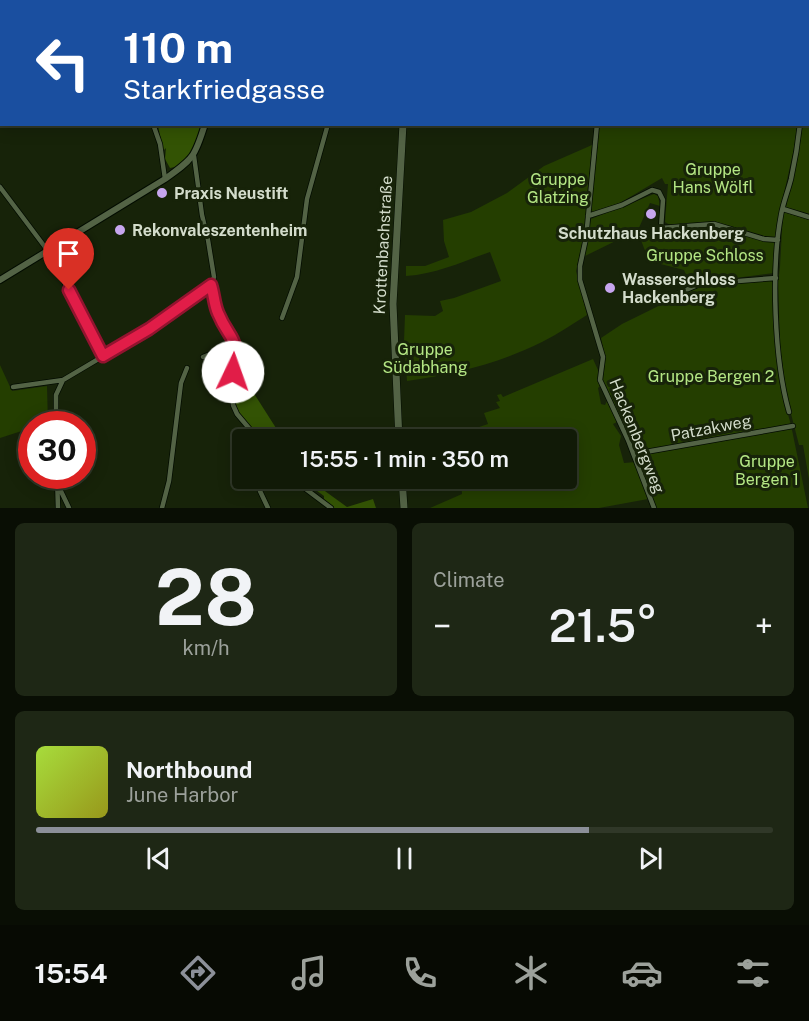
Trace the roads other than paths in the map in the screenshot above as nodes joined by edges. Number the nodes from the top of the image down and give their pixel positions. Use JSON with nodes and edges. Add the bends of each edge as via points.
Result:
{"nodes":[{"id":1,"x":154,"y":126,"type":"edge"},
{"id":2,"x":204,"y":126,"type":"edge"},
{"id":3,"x":327,"y":126,"type":"edge"},
{"id":4,"x":404,"y":126,"type":"edge"},
{"id":5,"x":597,"y":126,"type":"edge"},
{"id":6,"x":800,"y":126,"type":"edge"},
{"id":7,"x":194,"y":156,"type":"junction"},
{"id":8,"x":165,"y":179,"type":"junction"},
{"id":9,"x":0,"y":187,"type":"edge"},
{"id":10,"x":783,"y":209,"type":"junction"},
{"id":11,"x":588,"y":216,"type":"junction"},
{"id":12,"x":809,"y":217,"type":"edge"},
{"id":13,"x":778,"y":240,"type":"junction"},
{"id":14,"x":48,"y":251,"type":"junction"},
{"id":15,"x":776,"y":278,"type":"junction"},
{"id":16,"x":0,"y":280,"type":"edge"},
{"id":17,"x":211,"y":285,"type":"junction"},
{"id":18,"x":672,"y":296,"type":"dead end"},
{"id":19,"x":282,"y":318,"type":"dead end"},
{"id":20,"x":235,"y":344,"type":"junction"},
{"id":21,"x":103,"y":356,"type":"junction"},
{"id":22,"x":203,"y":357,"type":"dead end"},
{"id":23,"x":187,"y":368,"type":"dead end"},
{"id":24,"x":63,"y":380,"type":"junction"},
{"id":25,"x":12,"y":387,"type":"dead end"},
{"id":26,"x":56,"y":411,"type":"edge"},
{"id":27,"x":789,"y":412,"type":"dead end"},
{"id":28,"x":793,"y":426,"type":"dead end"},
{"id":29,"x":250,"y":429,"type":"edge"},
{"id":30,"x":399,"y":429,"type":"edge"},
{"id":31,"x":633,"y":454,"type":"junction"},
{"id":32,"x":58,"y":489,"type":"edge"},
{"id":33,"x":60,"y":489,"type":"edge"},
{"id":34,"x":306,"y":489,"type":"edge"},
{"id":35,"x":403,"y":489,"type":"edge"},
{"id":36,"x":260,"y":491,"type":"dead end"},
{"id":37,"x":58,"y":508,"type":"edge"},
{"id":38,"x":69,"y":508,"type":"edge"},
{"id":39,"x":162,"y":508,"type":"edge"},
{"id":40,"x":268,"y":508,"type":"edge"},
{"id":41,"x":331,"y":508,"type":"edge"},
{"id":42,"x":404,"y":508,"type":"edge"},
{"id":43,"x":654,"y":508,"type":"edge"}],
"edges":[{"from":1,"to":8,"type":"street"},
{"from":2,"to":7,"type":"street"},
{"from":3,"to":19,"type":"street","via":[[307,199],[297,277]]},
{"from":4,"to":30,"type":"main road","name":"Krottenbachstraße","via":[[393,304]]},
{"from":5,"to":11,"type":"street","name":"Hackenbergweg"},
{"from":6,"to":10,"type":"street"},
{"from":7,"to":8,"type":"street"},
{"from":7,"to":17,"type":"street","via":[[214,277]]},
{"from":8,"to":14,"type":"street"},
{"from":9,"to":14,"type":"street"},
{"from":10,"to":12,"type":"street"},
{"from":10,"to":13,"type":"street"},
{"from":11,"to":13,"type":"street","via":[[652,190],[659,192],[663,200],[661,228],[714,224]]},
{"from":11,"to":31,"type":"street","name":"Hackenbergweg","via":[[580,280],[603,357],[600,380]]},
{"from":13,"to":15,"type":"street"},
{"from":14,"to":16,"type":"street"},
{"from":14,"to":21,"type":"street"},
{"from":15,"to":18,"type":"street","via":[[700,284]]},
{"from":15,"to":27,"type":"street","via":[[778,340]]},
{"from":17,"to":20,"type":"street","via":[[213,301]]},
{"from":17,"to":21,"type":"street"},
{"from":20,"to":22,"type":"street"},
{"from":20,"to":29,"type":"street","via":[[233,405]]},
{"from":21,"to":24,"type":"street"},
{"from":23,"to":39,"type":"street","via":[[181,383]]},
{"from":24,"to":25,"type":"street"},
{"from":24,"to":26,"type":"street","via":[[56,395]]},
{"from":28,"to":31,"type":"street","name":"Patzakweg"},
{"from":31,"to":43,"type":"street","name":"Hackenbergweg"},
{"from":32,"to":37,"type":"street"},
{"from":33,"to":38,"type":"street"},
{"from":34,"to":41,"type":"street"},
{"from":35,"to":42,"type":"main road"},
{"from":36,"to":40,"type":"street"}]}
